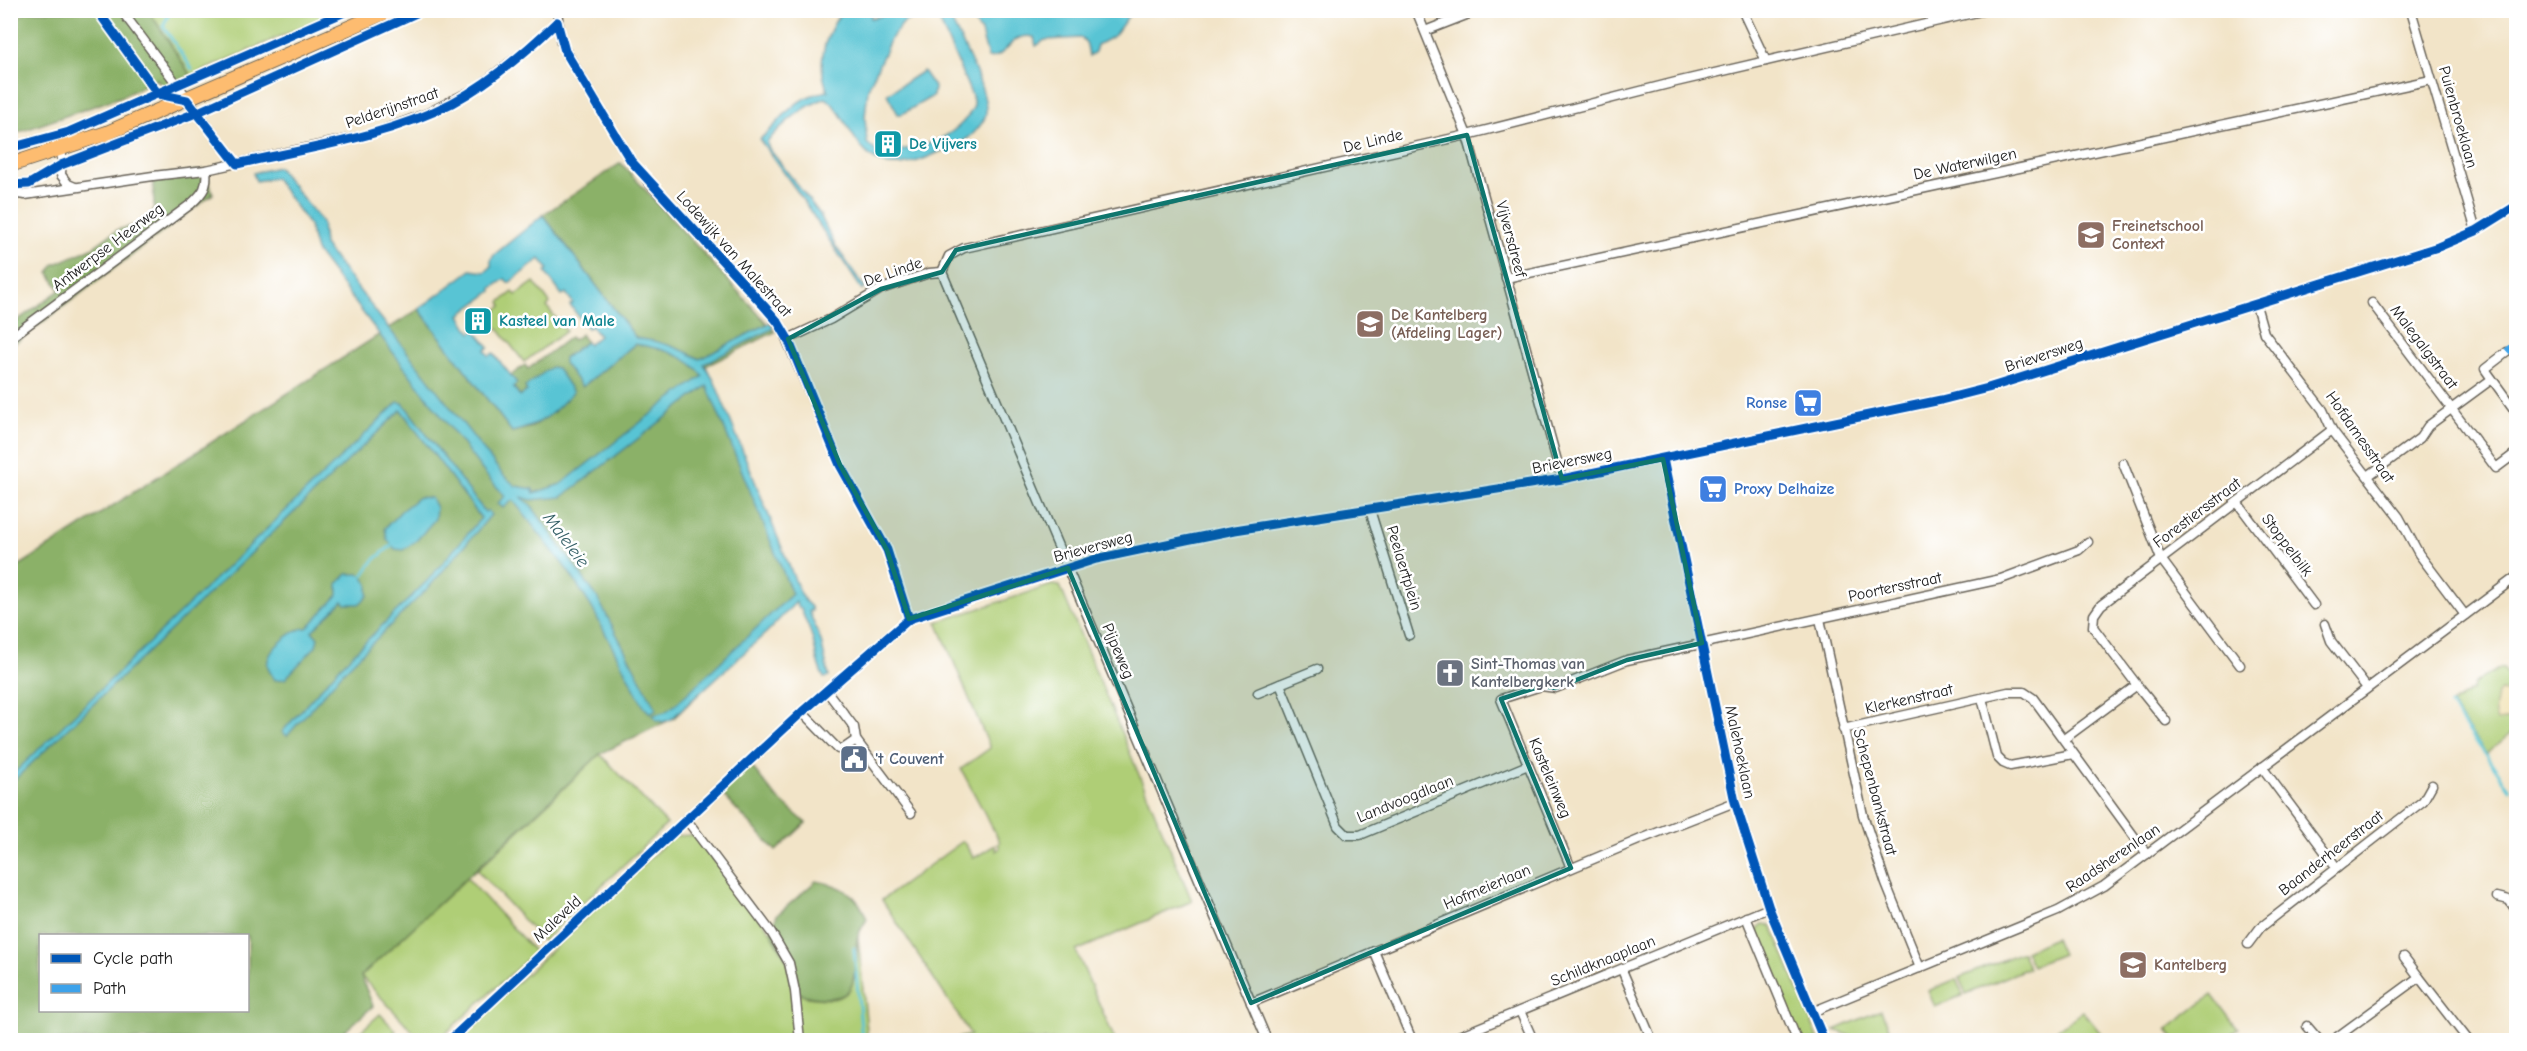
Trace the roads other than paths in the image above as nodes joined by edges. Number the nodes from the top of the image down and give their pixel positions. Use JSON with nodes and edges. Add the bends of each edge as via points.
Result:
{"nodes":[{"id":1,"x":121,"y":10,"type":"edge"},
{"id":2,"x":390,"y":10,"type":"edge"},
{"id":3,"x":557,"y":10,"type":"edge"},
{"id":4,"x":1416,"y":10,"type":"edge"},
{"id":5,"x":1479,"y":10,"type":"edge"},
{"id":6,"x":1742,"y":10,"type":"edge"},
{"id":7,"x":1986,"y":10,"type":"edge"},
{"id":8,"x":2411,"y":10,"type":"edge"},
{"id":9,"x":557,"y":22,"type":"junction"},
{"id":10,"x":1425,"y":30,"type":"junction"},
{"id":11,"x":1766,"y":61,"type":"junction"},
{"id":12,"x":2431,"y":80,"type":"junction"},
{"id":13,"x":187,"y":100,"type":"junction"},
{"id":14,"x":1467,"y":135,"type":"junction"},
{"id":15,"x":62,"y":150,"type":"junction"},
{"id":16,"x":237,"y":164,"type":"junction"},
{"id":17,"x":10,"y":165,"type":"edge"},
{"id":18,"x":206,"y":171,"type":"junction"},
{"id":19,"x":77,"y":188,"type":"junction"},
{"id":20,"x":10,"y":193,"type":"edge"},
{"id":21,"x":2517,"y":206,"type":"edge"},
{"id":22,"x":2476,"y":231,"type":"junction"},
{"id":23,"x":942,"y":272,"type":"junction"},
{"id":24,"x":1506,"y":278,"type":"junction"},
{"id":25,"x":2372,"y":303,"type":"dead end"},
{"id":26,"x":2256,"y":304,"type":"junction"},
{"id":27,"x":10,"y":338,"type":"edge"},
{"id":28,"x":788,"y":339,"type":"junction"},
{"id":29,"x":2507,"y":352,"type":"dead end"},
{"id":30,"x":2492,"y":379,"type":"junction"},
{"id":31,"x":2452,"y":409,"type":"junction"},
{"id":32,"x":2517,"y":412,"type":"edge"},
{"id":33,"x":2332,"y":430,"type":"junction"},
{"id":34,"x":2517,"y":453,"type":"edge"},
{"id":35,"x":1663,"y":459,"type":"junction"},
{"id":36,"x":2123,"y":463,"type":"dead end"},
{"id":37,"x":2368,"y":476,"type":"junction"},
{"id":38,"x":1562,"y":479,"type":"junction"},
{"id":39,"x":2237,"y":502,"type":"junction"},
{"id":40,"x":1370,"y":510,"type":"junction"},
{"id":41,"x":2088,"y":542,"type":"dead end"},
{"id":42,"x":2161,"y":559,"type":"junction"},
{"id":43,"x":1068,"y":568,"type":"junction"},
{"id":44,"x":2517,"y":577,"type":"edge"},
{"id":45,"x":2314,"y":605,"type":"dead end"},
{"id":46,"x":2465,"y":615,"type":"junction"},
{"id":47,"x":909,"y":619,"type":"junction"},
{"id":48,"x":1820,"y":619,"type":"junction"},
{"id":49,"x":2325,"y":624,"type":"dead end"},
{"id":50,"x":1409,"y":635,"type":"dead end"},
{"id":51,"x":1702,"y":644,"type":"junction"},
{"id":52,"x":2240,"y":665,"type":"dead end"},
{"id":53,"x":1317,"y":669,"type":"dead end"},
{"id":54,"x":1280,"y":684,"type":"junction"},
{"id":55,"x":2137,"y":684,"type":"junction"},
{"id":56,"x":2367,"y":688,"type":"junction"},
{"id":57,"x":826,"y":690,"type":"junction"},
{"id":58,"x":1258,"y":693,"type":"dead end"},
{"id":59,"x":1982,"y":698,"type":"junction"},
{"id":60,"x":1501,"y":699,"type":"joint"},
{"id":61,"x":801,"y":712,"type":"junction"},
{"id":62,"x":2166,"y":721,"type":"dead end"},
{"id":63,"x":1842,"y":729,"type":"junction"},
{"id":64,"x":2064,"y":739,"type":"junction"},
{"id":65,"x":856,"y":740,"type":"junction"},
{"id":66,"x":2073,"y":754,"type":"junction"},
{"id":67,"x":1528,"y":765,"type":"junction"},
{"id":68,"x":2262,"y":767,"type":"junction"},
{"id":69,"x":2432,"y":785,"type":"dead end"},
{"id":70,"x":1735,"y":802,"type":"junction"},
{"id":71,"x":911,"y":813,"type":"dead end"},
{"id":72,"x":686,"y":819,"type":"junction"},
{"id":73,"x":2147,"y":854,"type":"junction"},
{"id":74,"x":1571,"y":868,"type":"junction"},
{"id":75,"x":2337,"y":868,"type":"junction"},
{"id":76,"x":2497,"y":897,"type":"dead end"},
{"id":77,"x":1769,"y":908,"type":"junction"},
{"id":78,"x":2517,"y":910,"type":"edge"},
{"id":79,"x":1746,"y":917,"type":"junction"},
{"id":80,"x":2248,"y":944,"type":"dead end"},
{"id":81,"x":1374,"y":951,"type":"junction"},
{"id":82,"x":2404,"y":957,"type":"dead end"},
{"id":83,"x":1920,"y":968,"type":"junction"},
{"id":84,"x":1622,"y":970,"type":"junction"},
{"id":85,"x":2419,"y":977,"type":"junction"},
{"id":86,"x":1251,"y":1004,"type":"junction"},
{"id":87,"x":1520,"y":1011,"type":"junction"},
{"id":88,"x":1812,"y":1012,"type":"junction"},
{"id":89,"x":2307,"y":1026,"type":"dead end"},
{"id":90,"x":450,"y":1041,"type":"edge"},
{"id":91,"x":800,"y":1041,"type":"edge"},
{"id":92,"x":1266,"y":1041,"type":"edge"},
{"id":93,"x":1412,"y":1041,"type":"edge"},
{"id":94,"x":1449,"y":1041,"type":"edge"},
{"id":95,"x":1533,"y":1041,"type":"edge"},
{"id":96,"x":1652,"y":1041,"type":"edge"},
{"id":97,"x":1797,"y":1041,"type":"edge"},
{"id":98,"x":1824,"y":1041,"type":"edge"},
{"id":99,"x":2319,"y":1041,"type":"edge"},
{"id":100,"x":2333,"y":1041,"type":"edge"},
{"id":101,"x":2468,"y":1041,"type":"edge"}],
"edges":[{"from":1,"to":13,"type":"street"},
{"from":2,"to":13,"type":"main road"},
{"from":3,"to":9,"type":"street"},
{"from":4,"to":10,"type":"street","name":"Vijversdreef"},
{"from":5,"to":10,"type":"street"},
{"from":6,"to":11,"type":"street"},
{"from":7,"to":11,"type":"street","name":"De Linde"},
{"from":8,"to":12,"type":"street","name":"Puienbroeklaan"},
{"from":9,"to":16,"type":"street","name":"Pelderijnstraat","via":[[475,90],[428,113],[374,133]]},
{"from":9,"to":28,"type":"street","name":"Lodewijk van Malestraat","via":[[565,51],[632,161],[764,306]]},
{"from":10,"to":14,"type":"street","name":"Vijversdreef"},
{"from":11,"to":14,"type":"street","name":"De Linde"},
{"from":12,"to":22,"type":"street","name":"Puienbroeklaan"},
{"from":12,"to":24,"type":"street","name":"De Waterwilgen"},
{"from":13,"to":15,"type":"main road"},
{"from":13,"to":16,"type":"street"},
{"from":14,"to":23,"type":"street","name":"De Linde","via":[[956,250]]},
{"from":14,"to":24,"type":"street","name":"Vijversdreef"},
{"from":15,"to":17,"type":"main road"},
{"from":15,"to":19,"type":"street","via":[[61,175]]},
{"from":16,"to":18,"type":"street","name":"Pelderijnstraat"},
{"from":18,"to":19,"type":"street","name":"Pelderijnstraat"},
{"from":18,"to":27,"type":"street","name":"Antwerpse Heerweg","via":[[207,183],[196,200]]},
{"from":19,"to":20,"type":"street","name":"Pelderijnstraat","via":[[25,195]]},
{"from":21,"to":22,"type":"street","name":"Brieversweg"},
{"from":22,"to":26,"type":"street","name":"Brieversweg","via":[[2429,250]]},
{"from":23,"to":28,"type":"street","name":"De Linde","via":[[882,289]]},
{"from":23,"to":43,"type":"street","name":"Pijpeweg"},
{"from":24,"to":38,"type":"street","name":"Vijversdreef"},
{"from":25,"to":31,"type":"street","name":"Malegalgstraat"},
{"from":26,"to":33,"type":"street","name":"Hofdamesstraat","via":[[2264,333],[2323,410]]},
{"from":26,"to":35,"type":"street","name":"Brieversweg","via":[[1988,388]]},
{"from":28,"to":47,"type":"street","name":"Lodewijk van Malestraat","via":[[840,465],[886,550]]},
{"from":29,"to":30,"type":"street","via":[[2485,369]]},
{"from":30,"to":31,"type":"street"},
{"from":30,"to":32,"type":"street"},
{"from":31,"to":34,"type":"street","name":"Malegalgstraat","via":[[2496,468]]},
{"from":31,"to":37,"type":"street"},
{"from":33,"to":37,"type":"street","name":"Hofdamesstraat"},
{"from":33,"to":39,"type":"street","name":"Forestiersstraat"},
{"from":35,"to":38,"type":"street","name":"Brieversweg"},
{"from":35,"to":51,"type":"street","name":"Malehoeklaan"},
{"from":36,"to":42,"type":"street"},
{"from":37,"to":46,"type":"street","name":"Hofdamesstraat"},
{"from":38,"to":40,"type":"street","name":"Brieversweg"},
{"from":39,"to":42,"type":"street","name":"Forestiersstraat"},
{"from":39,"to":45,"type":"street","name":"Stoppelbilk"},
{"from":40,"to":43,"type":"street","name":"Brieversweg","via":[[1235,530]]},
{"from":40,"to":50,"type":"street","name":"Peelaertplein"},
{"from":41,"to":48,"type":"street","name":"Poortersstraat","via":[[2079,550],[2001,579]]},
{"from":42,"to":52,"type":"street"},
{"from":42,"to":55,"type":"street","name":"Forestiersstraat","via":[[2101,605],[2094,615],[2093,627]]},
{"from":43,"to":47,"type":"street","name":"Brieversweg"},
{"from":43,"to":86,"type":"street","name":"Pijpeweg"},
{"from":44,"to":46,"type":"street","name":"Raadsherenlaan"},
{"from":46,"to":56,"type":"street","name":"Raadsherenlaan"},
{"from":47,"to":57,"type":"street","name":"Brieversweg"},
{"from":48,"to":51,"type":"street","name":"Poortersstraat"},
{"from":48,"to":63,"type":"street","name":"Schepenbankstraat"},
{"from":49,"to":56,"type":"street","via":[[2331,641]]},
{"from":51,"to":60,"type":"street","name":"Poortersstraat","via":[[1627,660],[1556,688],[1540,686]]},
{"from":51,"to":70,"type":"street","name":"Malehoeklaan"},
{"from":53,"to":54,"type":"street"},
{"from":54,"to":58,"type":"street"},
{"from":54,"to":67,"type":"street","name":"Landvoogdlaan","via":[[1338,826],[1347,835],[1360,835]]},
{"from":55,"to":62,"type":"street"},
{"from":55,"to":64,"type":"street"},
{"from":56,"to":68,"type":"street","name":"Raadsherenlaan"},
{"from":57,"to":61,"type":"street","name":"Brieversweg"},
{"from":57,"to":65,"type":"street","via":[[854,727]]},
{"from":59,"to":63,"type":"street","name":"Klerkenstraat"},
{"from":59,"to":64,"type":"street","name":"Klerkenstraat","via":[[2024,692]]},
{"from":59,"to":66,"type":"street","via":[[1996,757],[2003,763],[2010,766]]},
{"from":60,"to":67,"type":"street","name":"Kasteleinweg"},
{"from":61,"to":65,"type":"street","via":[[838,749]]},
{"from":61,"to":72,"type":"street","name":"Brieversweg"},
{"from":63,"to":83,"type":"street","name":"Schepenbankstraat","via":[[1876,857]]},
{"from":64,"to":66,"type":"street","name":"Klerkenstraat"},
{"from":65,"to":71,"type":"street"},
{"from":66,"to":73,"type":"street","name":"Klerkenstraat"},
{"from":67,"to":74,"type":"street","name":"Kasteleinweg"},
{"from":68,"to":73,"type":"street","name":"Raadsherenlaan"},
{"from":68,"to":75,"type":"street"},
{"from":69,"to":75,"type":"street","name":"Baanderheerstraat","via":[[2423,801]]},
{"from":70,"to":74,"type":"street","name":"Hofmeierlaan"},
{"from":70,"to":77,"type":"street","name":"Malehoeklaan"},
{"from":72,"to":90,"type":"street","name":"Maleveld"},
{"from":72,"to":91,"type":"street","via":[[771,932],[789,963]]},
{"from":73,"to":83,"type":"street","name":"Raadsherenlaan","via":[[2080,900]]},
{"from":74,"to":81,"type":"street","name":"Hofmeierlaan"},
{"from":75,"to":80,"type":"street","name":"Baanderheerstraat","via":[[2260,928]]},
{"from":76,"to":78,"type":"street","via":[[2509,900]]},
{"from":77,"to":79,"type":"street","name":"Schildknaaplaan"},
{"from":77,"to":88,"type":"street","name":"Malehoeklaan"},
{"from":79,"to":84,"type":"street","name":"Schildknaaplaan"},
{"from":79,"to":97,"type":"street"},
{"from":81,"to":86,"type":"street","name":"Hofmeierlaan"},
{"from":81,"to":93,"type":"street"},
{"from":82,"to":85,"type":"street"},
{"from":83,"to":88,"type":"street","name":"Raadsherenlaan"},
{"from":84,"to":87,"type":"street","name":"Schildknaaplaan"},
{"from":84,"to":96,"type":"street"},
{"from":85,"to":100,"type":"street"},
{"from":85,"to":101,"type":"street"},
{"from":86,"to":92,"type":"street","name":"Pijpeweg"},
{"from":87,"to":94,"type":"street","name":"Schildknaaplaan"},
{"from":87,"to":95,"type":"street"},
{"from":88,"to":98,"type":"street","name":"Malehoeklaan"},
{"from":89,"to":99,"type":"street"}]}
